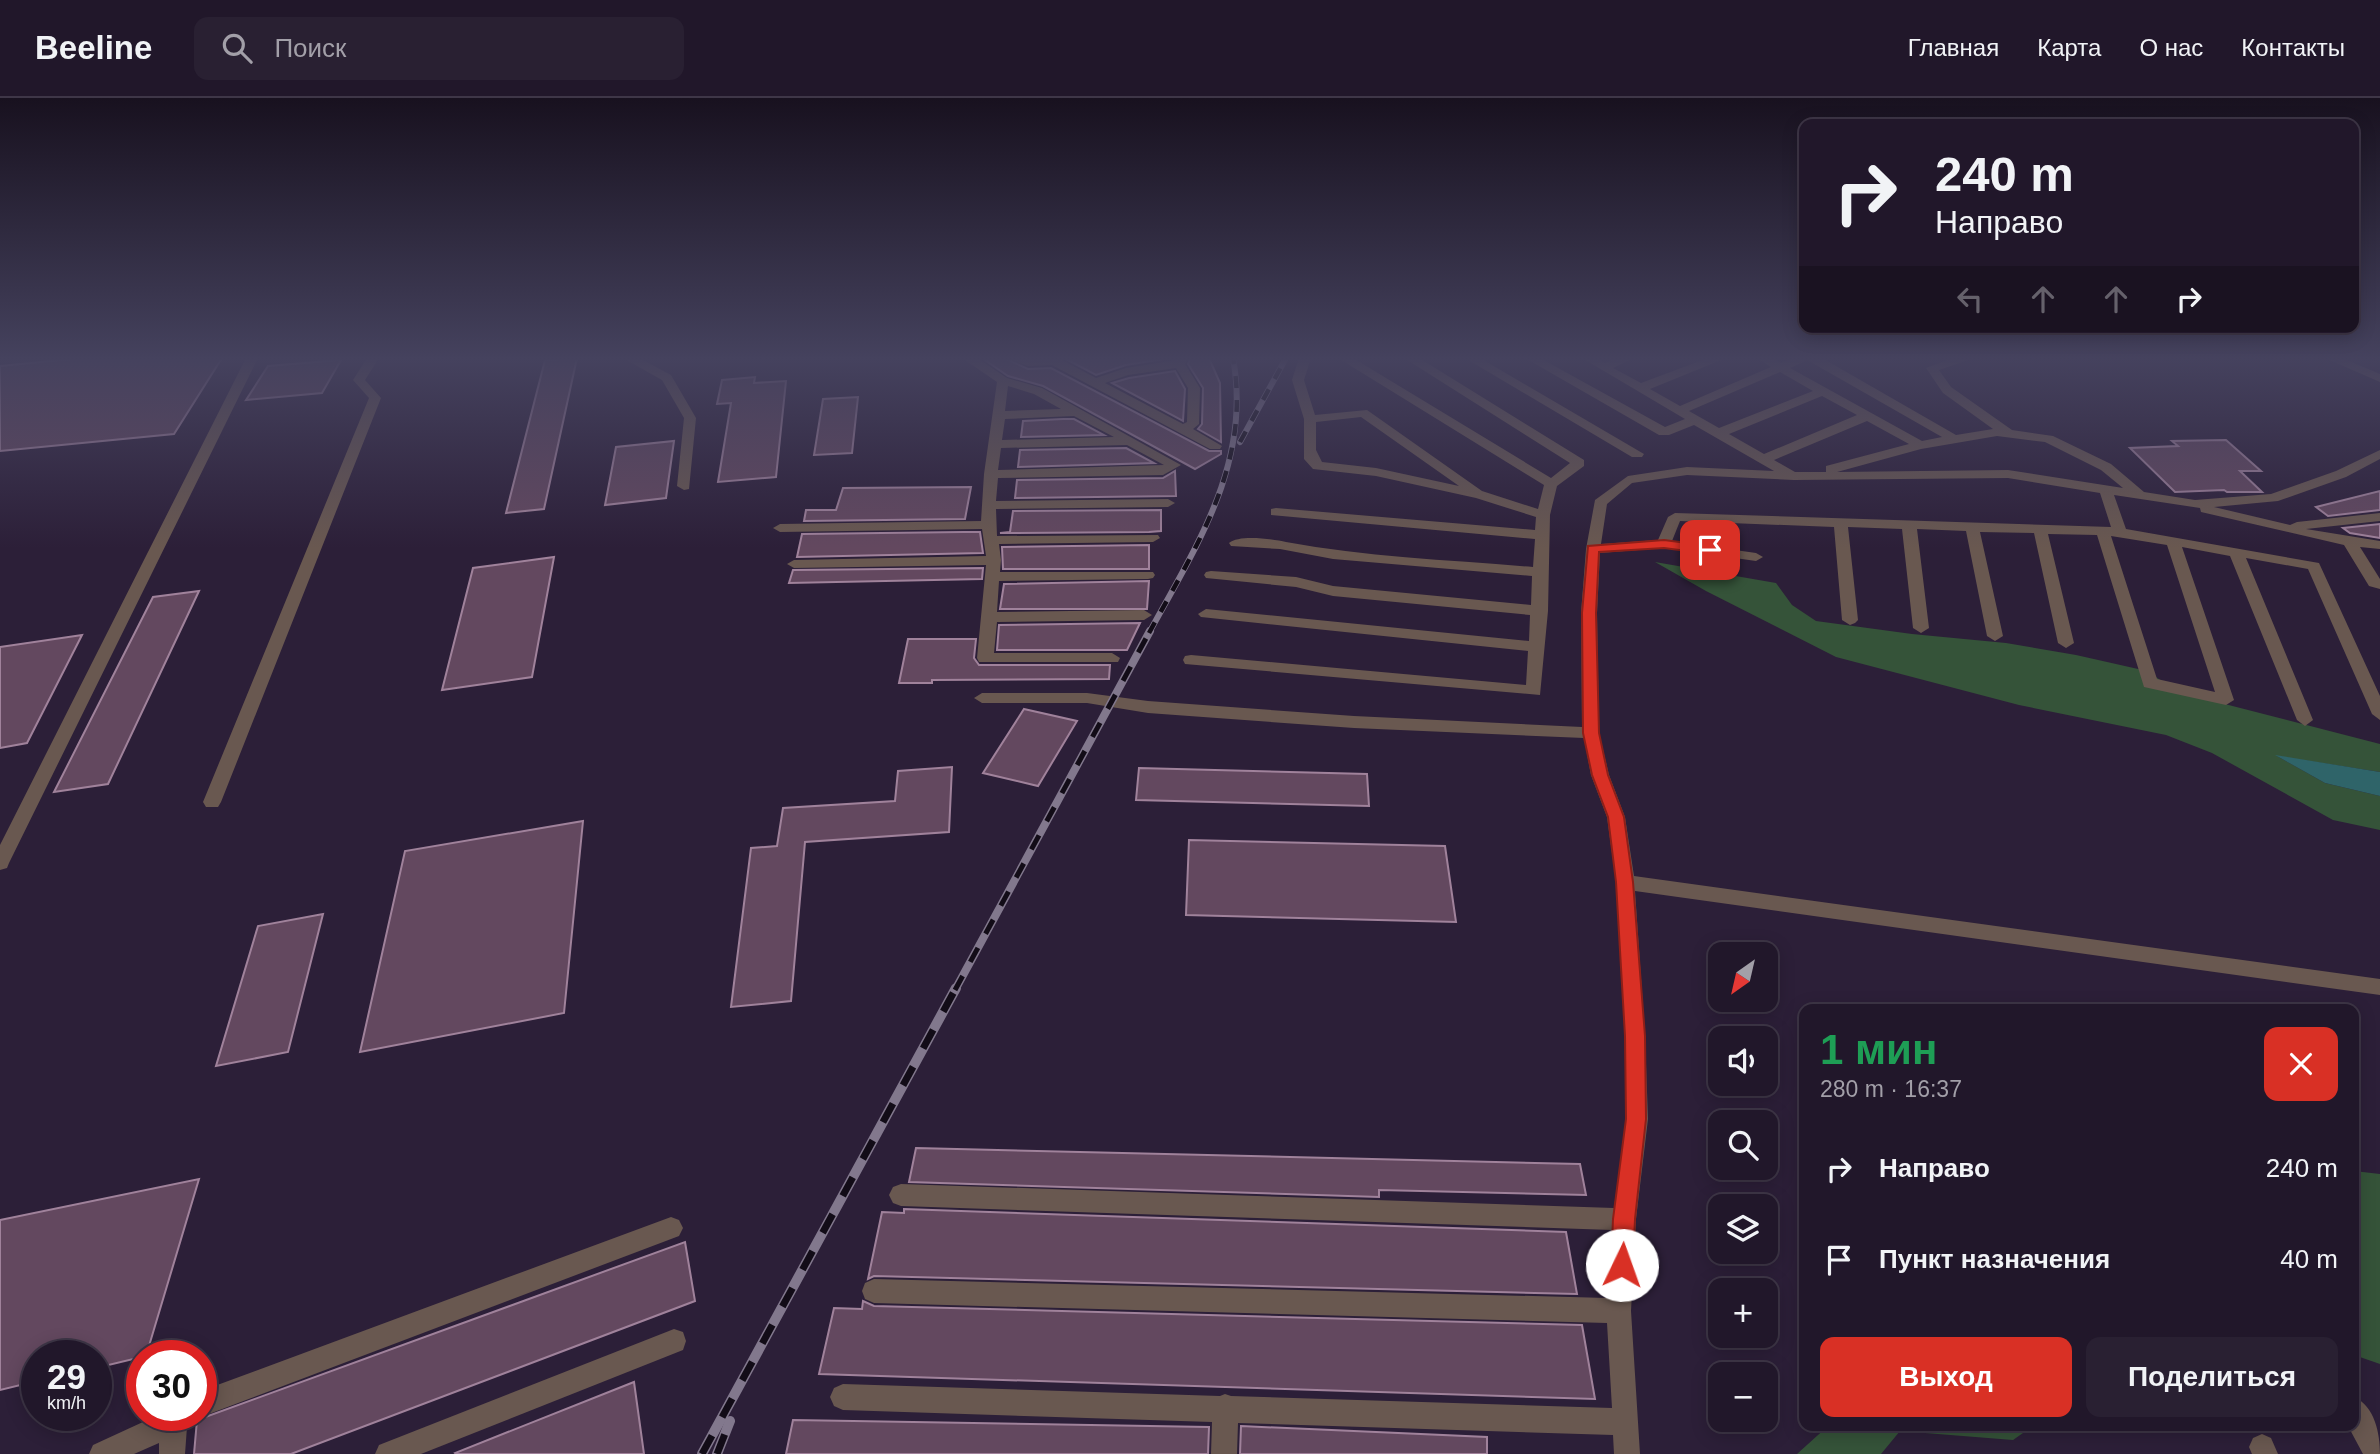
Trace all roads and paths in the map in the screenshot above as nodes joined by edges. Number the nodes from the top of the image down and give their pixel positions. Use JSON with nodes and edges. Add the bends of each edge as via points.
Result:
{"nodes":[{"id":1,"x":220,"y":421,"type":"edge"},
{"id":2,"x":366,"y":421,"type":"edge"},
{"id":3,"x":690,"y":421,"type":"edge"},
{"id":4,"x":999,"y":421,"type":"edge"},
{"id":5,"x":1094,"y":421,"type":"edge"},
{"id":6,"x":1168,"y":421,"type":"edge"},
{"id":7,"x":1193,"y":421,"type":"edge"},
{"id":8,"x":1310,"y":421,"type":"edge"},
{"id":9,"x":1375,"y":421,"type":"edge"},
{"id":10,"x":1448,"y":421,"type":"edge"},
{"id":11,"x":1511,"y":421,"type":"edge"},
{"id":12,"x":1580,"y":421,"type":"edge"},
{"id":13,"x":1645,"y":421,"type":"edge"},
{"id":14,"x":1692,"y":421,"type":"edge"},
{"id":15,"x":1697,"y":421,"type":"edge"},
{"id":16,"x":1748,"y":421,"type":"edge"},
{"id":17,"x":1854,"y":421,"type":"edge"},
{"id":18,"x":1877,"y":421,"type":"edge"},
{"id":19,"x":1923,"y":421,"type":"edge"},
{"id":20,"x":1990,"y":421,"type":"edge"},
{"id":21,"x":1183,"y":429,"type":"junction"},
{"id":22,"x":1719,"y":433,"type":"junction"},
{"id":23,"x":2008,"y":434,"type":"junction"},
{"id":24,"x":1954,"y":439,"type":"junction"},
{"id":25,"x":1130,"y":441,"type":"junction"},
{"id":26,"x":996,"y":444,"type":"junction"},
{"id":27,"x":1920,"y":445,"type":"junction"},
{"id":28,"x":1215,"y":446,"type":"dead end"},
{"id":29,"x":1637,"y":454,"type":"dead end"},
{"id":30,"x":2379,"y":455,"type":"edge"},
{"id":31,"x":1764,"y":459,"type":"junction"},
{"id":32,"x":1831,"y":469,"type":"dead end"},
{"id":33,"x":991,"y":474,"type":"junction"},
{"id":34,"x":1794,"y":476,"type":"junction"},
{"id":35,"x":1551,"y":484,"type":"junction"},
{"id":36,"x":684,"y":486,"type":"dead end"},
{"id":37,"x":2106,"y":491,"type":"junction"},
{"id":38,"x":1480,"y":495,"type":"junction"},
{"id":39,"x":2142,"y":497,"type":"junction"},
{"id":40,"x":1168,"y":503,"type":"dead end"},
{"id":41,"x":2184,"y":504,"type":"junction"},
{"id":42,"x":989,"y":505,"type":"junction"},
{"id":43,"x":1276,"y":512,"type":"dead end"},
{"id":44,"x":1543,"y":515,"type":"junction"},
{"id":45,"x":2380,"y":517,"type":"edge"},
{"id":46,"x":1841,"y":523,"type":"junction"},
{"id":47,"x":1909,"y":525,"type":"junction"},
{"id":48,"x":1972,"y":527,"type":"junction"},
{"id":49,"x":2287,"y":527,"type":"junction"},
{"id":50,"x":780,"y":528,"type":"dead end"},
{"id":51,"x":2040,"y":530,"type":"junction"},
{"id":52,"x":2103,"y":532,"type":"junction"},
{"id":53,"x":990,"y":533,"type":"junction"},
{"id":54,"x":2120,"y":533,"type":"junction"},
{"id":55,"x":1542,"y":535,"type":"junction"},
{"id":56,"x":1153,"y":538,"type":"dead end"},
{"id":57,"x":2173,"y":541,"type":"junction"},
{"id":58,"x":2350,"y":541,"type":"junction"},
{"id":59,"x":1236,"y":543,"type":"dead end"},
{"id":60,"x":1664,"y":544,"type":"junction"},
{"id":61,"x":2380,"y":545,"type":"edge"},
{"id":62,"x":1593,"y":549,"type":"junction"},
{"id":63,"x":2236,"y":552,"type":"junction"},
{"id":64,"x":1756,"y":557,"type":"dead end"},
{"id":65,"x":995,"y":560,"type":"junction"},
{"id":66,"x":794,"y":564,"type":"dead end"},
{"id":67,"x":1541,"y":572,"type":"junction"},
{"id":68,"x":1149,"y":575,"type":"dead end"},
{"id":69,"x":1212,"y":575,"type":"dead end"},
{"id":70,"x":993,"y":577,"type":"junction"},
{"id":71,"x":2378,"y":588,"type":"edge"},
{"id":72,"x":1540,"y":611,"type":"junction"},
{"id":73,"x":1206,"y":614,"type":"dead end"},
{"id":74,"x":1144,"y":615,"type":"dead end"},
{"id":75,"x":990,"y":617,"type":"junction"},
{"id":76,"x":1850,"y":620,"type":"dead end"},
{"id":77,"x":1921,"y":628,"type":"dead end"},
{"id":78,"x":1995,"y":636,"type":"dead end"},
{"id":79,"x":2066,"y":643,"type":"dead end"},
{"id":80,"x":1536,"y":647,"type":"junction"},
{"id":81,"x":1112,"y":658,"type":"dead end"},
{"id":82,"x":1191,"y":660,"type":"dead end"},
{"id":83,"x":982,"y":698,"type":"dead end"},
{"id":84,"x":2380,"y":714,"type":"edge"},
{"id":85,"x":2305,"y":720,"type":"dead end"},
{"id":86,"x":1591,"y":733,"type":"junction"},
{"id":87,"x":212,"y":802,"type":"dead end"},
{"id":88,"x":0,"y":863,"type":"edge"},
{"id":89,"x":1625,"y":882,"type":"junction"},
{"id":90,"x":2380,"y":987,"type":"edge"},
{"id":91,"x":901,"y":1195,"type":"dead end"},
{"id":92,"x":1624,"y":1219,"type":"junction"},
{"id":93,"x":671,"y":1228,"type":"dead end"},
{"id":94,"x":874,"y":1291,"type":"dead end"},
{"id":95,"x":1619,"y":1311,"type":"junction"},
{"id":96,"x":674,"y":1341,"type":"dead end"},
{"id":97,"x":843,"y":1397,"type":"dead end"},
{"id":98,"x":217,"y":1398,"type":"edge"},
{"id":99,"x":1225,"y":1407,"type":"junction"},
{"id":100,"x":2359,"y":1420,"type":"edge"},
{"id":101,"x":1627,"y":1422,"type":"junction"},
{"id":102,"x":155,"y":1431,"type":"edge"},
{"id":103,"x":175,"y":1431,"type":"edge"},
{"id":104,"x":102,"y":1454,"type":"edge"},
{"id":105,"x":172,"y":1454,"type":"edge"},
{"id":106,"x":388,"y":1454,"type":"edge"},
{"id":107,"x":1224,"y":1454,"type":"edge"},
{"id":108,"x":1627,"y":1454,"type":"edge"},
{"id":109,"x":2377,"y":1454,"type":"edge"}],
"edges":[{"from":1,"to":88,"type":"street"},
{"from":2,"to":87,"type":"street"},
{"from":3,"to":36,"type":"street"},
{"from":4,"to":26,"type":"street"},
{"from":5,"to":25,"type":"street"},
{"from":6,"to":21,"type":"street"},
{"from":7,"to":21,"type":"street"},
{"from":8,"to":38,"type":"street","via":[[1309,450],[1318,466],[1376,472]]},
{"from":9,"to":38,"type":"street"},
{"from":10,"to":35,"type":"street"},
{"from":11,"to":35,"type":"street","via":[[1579,463]]},
{"from":12,"to":29,"type":"street"},
{"from":13,"to":14,"type":"street","via":[[1664,432]]},
{"from":15,"to":22,"type":"street"},
{"from":16,"to":22,"type":"street"},
{"from":17,"to":31,"type":"street"},
{"from":18,"to":27,"type":"street"},
{"from":19,"to":24,"type":"street"},
{"from":20,"to":23,"type":"street"},
{"from":21,"to":28,"type":"street"},
{"from":22,"to":31,"type":"street"},
{"from":23,"to":24,"type":"street"},
{"from":23,"to":39,"type":"street","via":[[2048,439],[2106,467]]},
{"from":24,"to":27,"type":"street"},
{"from":25,"to":26,"type":"street"},
{"from":25,"to":33,"type":"street","via":[[1174,465],[1163,471]]},
{"from":26,"to":33,"type":"street"},
{"from":27,"to":32,"type":"street"},
{"from":30,"to":41,"type":"street","via":[[2273,498]]},
{"from":31,"to":34,"type":"street"},
{"from":33,"to":42,"type":"street"},
{"from":34,"to":37,"type":"street","via":[[2008,474]]},
{"from":34,"to":62,"type":"street","via":[[1687,471],[1628,480],[1600,503]]},
{"from":35,"to":44,"type":"street"},
{"from":37,"to":39,"type":"street"},
{"from":37,"to":54,"type":"street"},
{"from":38,"to":44,"type":"street"},
{"from":39,"to":41,"type":"street"},
{"from":40,"to":42,"type":"street"},
{"from":41,"to":49,"type":"street"},
{"from":42,"to":53,"type":"street"},
{"from":43,"to":55,"type":"street"},
{"from":44,"to":55,"type":"street"},
{"from":45,"to":49,"type":"street"},
{"from":46,"to":47,"type":"street"},
{"from":46,"to":60,"type":"street","via":[[1675,517]]},
{"from":46,"to":76,"type":"street"},
{"from":47,"to":48,"type":"street"},
{"from":47,"to":77,"type":"street"},
{"from":48,"to":51,"type":"street"},
{"from":48,"to":78,"type":"street"},
{"from":49,"to":58,"type":"street"},
{"from":50,"to":53,"type":"street"},
{"from":51,"to":52,"type":"street"},
{"from":51,"to":79,"type":"street"},
{"from":52,"to":54,"type":"street"},
{"from":52,"to":57,"type":"street","via":[[2150,684],[2226,700]]},
{"from":53,"to":56,"type":"street"},
{"from":53,"to":65,"type":"street"},
{"from":54,"to":57,"type":"street"},
{"from":55,"to":67,"type":"street"},
{"from":57,"to":63,"type":"street"},
{"from":58,"to":61,"type":"street"},
{"from":58,"to":71,"type":"street"},
{"from":59,"to":67,"type":"street"},
{"from":60,"to":62,"type":"street"},
{"from":60,"to":64,"type":"street"},
{"from":62,"to":86,"type":"street"},
{"from":63,"to":84,"type":"street","via":[[2314,566]]},
{"from":63,"to":85,"type":"street"},
{"from":65,"to":66,"type":"street"},
{"from":65,"to":70,"type":"street"},
{"from":67,"to":72,"type":"street"},
{"from":68,"to":70,"type":"street"},
{"from":69,"to":72,"type":"street"},
{"from":70,"to":75,"type":"street"},
{"from":72,"to":80,"type":"street"},
{"from":73,"to":80,"type":"street"},
{"from":74,"to":75,"type":"street"},
{"from":75,"to":81,"type":"street","via":[[985,658]]},
{"from":80,"to":82,"type":"street","via":[[1534,691]]},
{"from":83,"to":86,"type":"street","via":[[1087,698],[1148,707],[1354,722]]},
{"from":86,"to":89,"type":"street","via":[[1616,817]]},
{"from":89,"to":90,"type":"street"},
{"from":89,"to":92,"type":"street","via":[[1636,1119]]},
{"from":91,"to":92,"type":"street"},
{"from":92,"to":95,"type":"street"},
{"from":93,"to":98,"type":"street"},
{"from":94,"to":95,"type":"street"},
{"from":95,"to":101,"type":"street"},
{"from":96,"to":106,"type":"street"},
{"from":97,"to":99,"type":"street"},
{"from":99,"to":101,"type":"street"},
{"from":99,"to":107,"type":"street"},
{"from":100,"to":109,"type":"street"},
{"from":101,"to":108,"type":"street"},
{"from":102,"to":104,"type":"street"},
{"from":103,"to":105,"type":"street"}]}
